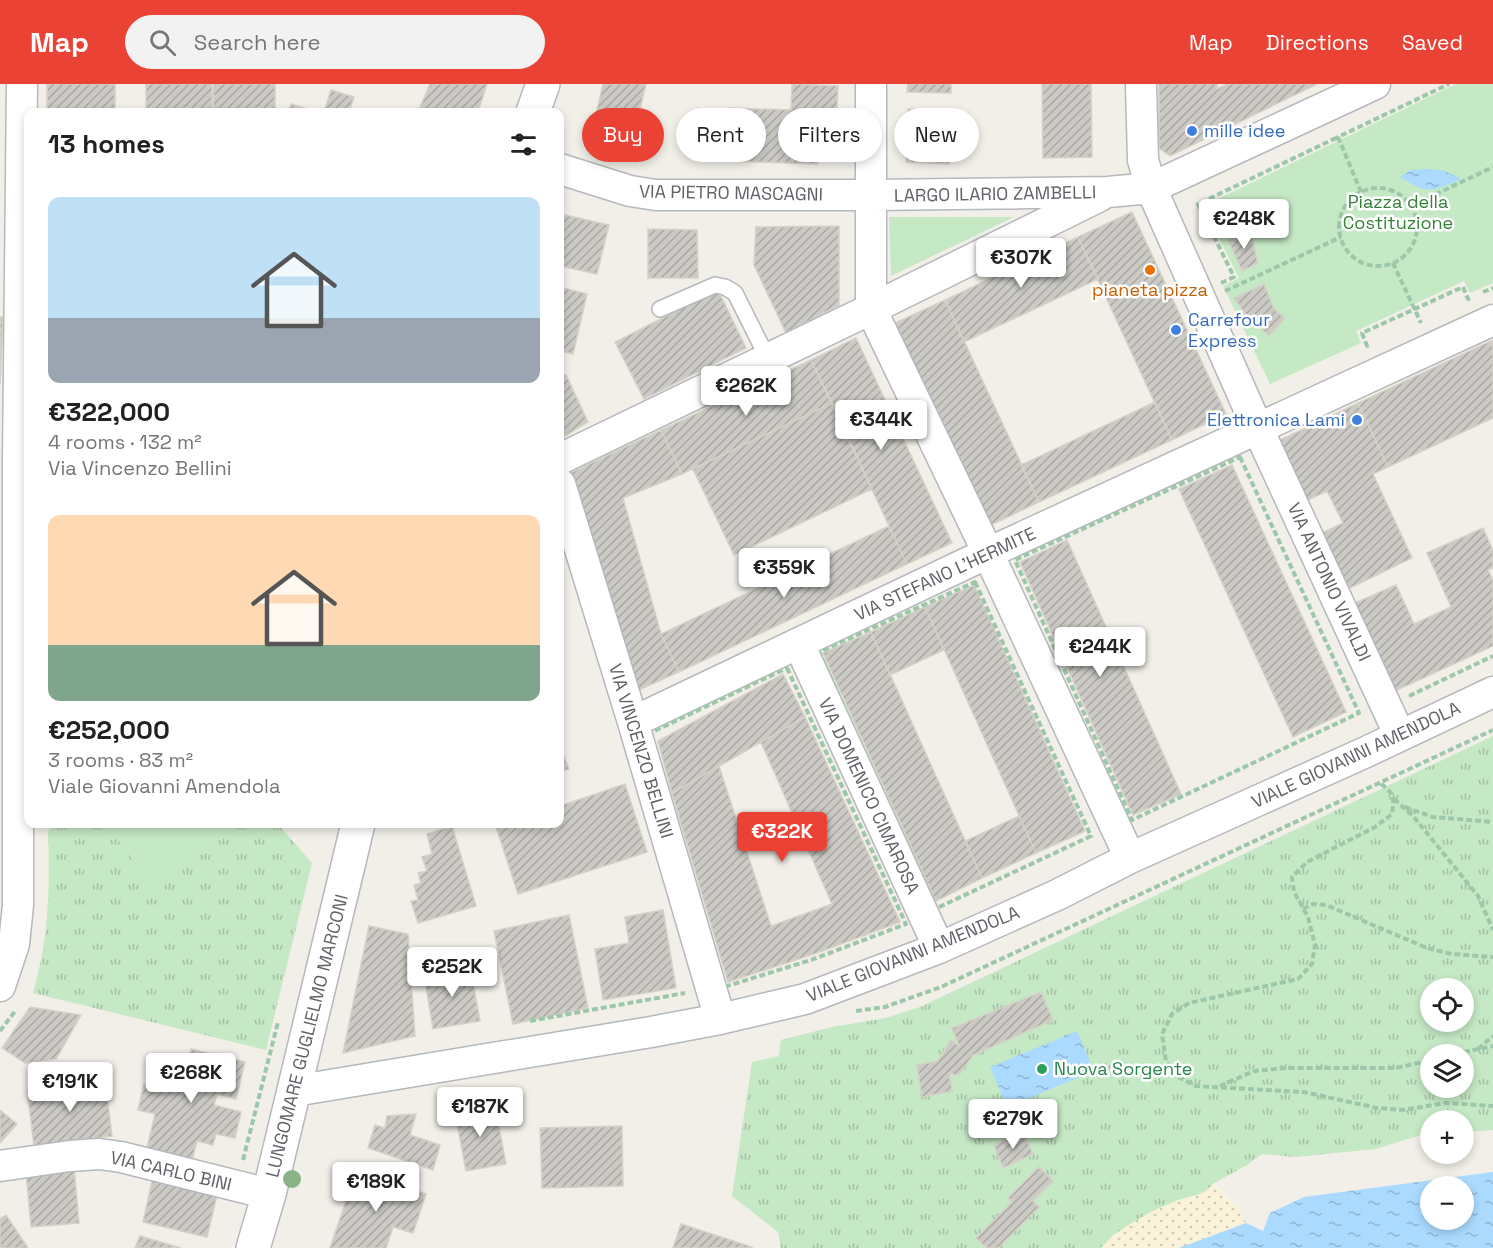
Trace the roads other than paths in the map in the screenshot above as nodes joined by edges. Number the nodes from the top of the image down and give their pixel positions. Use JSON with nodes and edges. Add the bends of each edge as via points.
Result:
{"nodes":[{"id":1,"x":543,"y":84,"type":"edge"},
{"id":2,"x":871,"y":84,"type":"edge"},
{"id":3,"x":1141,"y":84,"type":"edge"},
{"id":4,"x":1375,"y":84,"type":"edge"},
{"id":5,"x":14,"y":95,"type":"edge"},
{"id":6,"x":534,"y":108,"type":"edge"},
{"id":7,"x":564,"y":170,"type":"edge"},
{"id":8,"x":1151,"y":188,"type":"junction"},
{"id":9,"x":1108,"y":192,"type":"junction"},
{"id":10,"x":870,"y":195,"type":"junction"},
{"id":11,"x":24,"y":203,"type":"edge"},
{"id":12,"x":24,"y":241,"type":"edge"},
{"id":13,"x":660,"y":309,"type":"dead end"},
{"id":14,"x":871,"y":309,"type":"junction"},
{"id":15,"x":1493,"y":320,"type":"edge"},
{"id":16,"x":768,"y":359,"type":"junction"},
{"id":17,"x":1258,"y":429,"type":"junction"},
{"id":18,"x":16,"y":457,"type":"edge"},
{"id":19,"x":564,"y":457,"type":"edge"},
{"id":20,"x":564,"y":497,"type":"edge"},
{"id":21,"x":988,"y":553,"type":"junction"},
{"id":22,"x":799,"y":644,"type":"junction"},
{"id":23,"x":1493,"y":692,"type":"edge"},
{"id":24,"x":9,"y":705,"type":"edge"},
{"id":25,"x":633,"y":723,"type":"junction"},
{"id":26,"x":1400,"y":736,"type":"junction"},
{"id":27,"x":16,"y":782,"type":"edge"},
{"id":28,"x":357,"y":828,"type":"edge"},
{"id":29,"x":1130,"y":858,"type":"junction"},
{"id":30,"x":939,"y":948,"type":"junction"},
{"id":31,"x":0,"y":986,"type":"edge"},
{"id":32,"x":720,"y":1019,"type":"junction"},
{"id":33,"x":294,"y":1091,"type":"junction"},
{"id":34,"x":0,"y":1166,"type":"edge"},
{"id":35,"x":269,"y":1194,"type":"junction"},
{"id":36,"x":253,"y":1248,"type":"edge"}],
"edges":[{"from":1,"to":6,"type":"street"},
{"from":2,"to":10,"type":"street"},
{"from":3,"to":8,"type":"street","via":[[1143,160]]},
{"from":4,"to":8,"type":"street"},
{"from":5,"to":11,"type":"street"},
{"from":7,"to":10,"type":"street","name":"VIA PIETRO MASCAGNI","via":[[656,195]]},
{"from":8,"to":9,"type":"street"},
{"from":8,"to":17,"type":"street"},
{"from":9,"to":10,"type":"street","name":"LARGO ILARIO ZAMBELLI"},
{"from":9,"to":14,"type":"street","name":"LARGO ILARIO ZAMBELLI"},
{"from":10,"to":14,"type":"street"},
{"from":12,"to":18,"type":"street"},
{"from":13,"to":16,"type":"lane","via":[[715,285],[725,287],[735,292]]},
{"from":14,"to":16,"type":"street","name":"LARGO ILARIO ZAMBELLI"},
{"from":14,"to":21,"type":"street"},
{"from":15,"to":17,"type":"street"},
{"from":16,"to":19,"type":"street","name":"LARGO ILARIO ZAMBELLI"},
{"from":17,"to":21,"type":"street","name":"VIA STEFANO L'HERMITE"},
{"from":17,"to":26,"type":"street","name":"VIA ANTONIO VIVALDI"},
{"from":18,"to":24,"type":"street"},
{"from":20,"to":25,"type":"street","name":"VIA VINCENZO BELLINI"},
{"from":21,"to":22,"type":"street","name":"VIA STEFANO L'HERMITE"},
{"from":21,"to":29,"type":"street"},
{"from":22,"to":25,"type":"street","name":"VIA STEFANO L'HERMITE"},
{"from":22,"to":30,"type":"street","name":"VIA DOMENICO CIMAROSA"},
{"from":23,"to":26,"type":"street","name":"VIALE GIOVANNI AMENDOLA"},
{"from":24,"to":27,"type":"street"},
{"from":25,"to":32,"type":"street","name":"VIA VINCENZO BELLINI"},
{"from":26,"to":29,"type":"street","name":"VIALE GIOVANNI AMENDOLA"},
{"from":27,"to":31,"type":"street","via":[[18,905],[14,944]]},
{"from":28,"to":33,"type":"street","name":"LUNGOMARE GUGLIELMO MARCONI"},
{"from":29,"to":30,"type":"street","name":"VIALE GIOVANNI AMENDOLA"},
{"from":30,"to":32,"type":"street","name":"VIALE GIOVANNI AMENDOLA","via":[[805,999]]},
{"from":32,"to":33,"type":"street","name":"VIALE GIOVANNI AMENDOLA"},
{"from":33,"to":35,"type":"street","name":"LUNGOMARE GUGLIELMO MARCONI"},
{"from":34,"to":35,"type":"street","name":"VIA CARLO BINI","via":[[99,1154]]},
{"from":35,"to":36,"type":"street","name":"LUNGOMARE GUGLIELMO MARCONI"}]}
